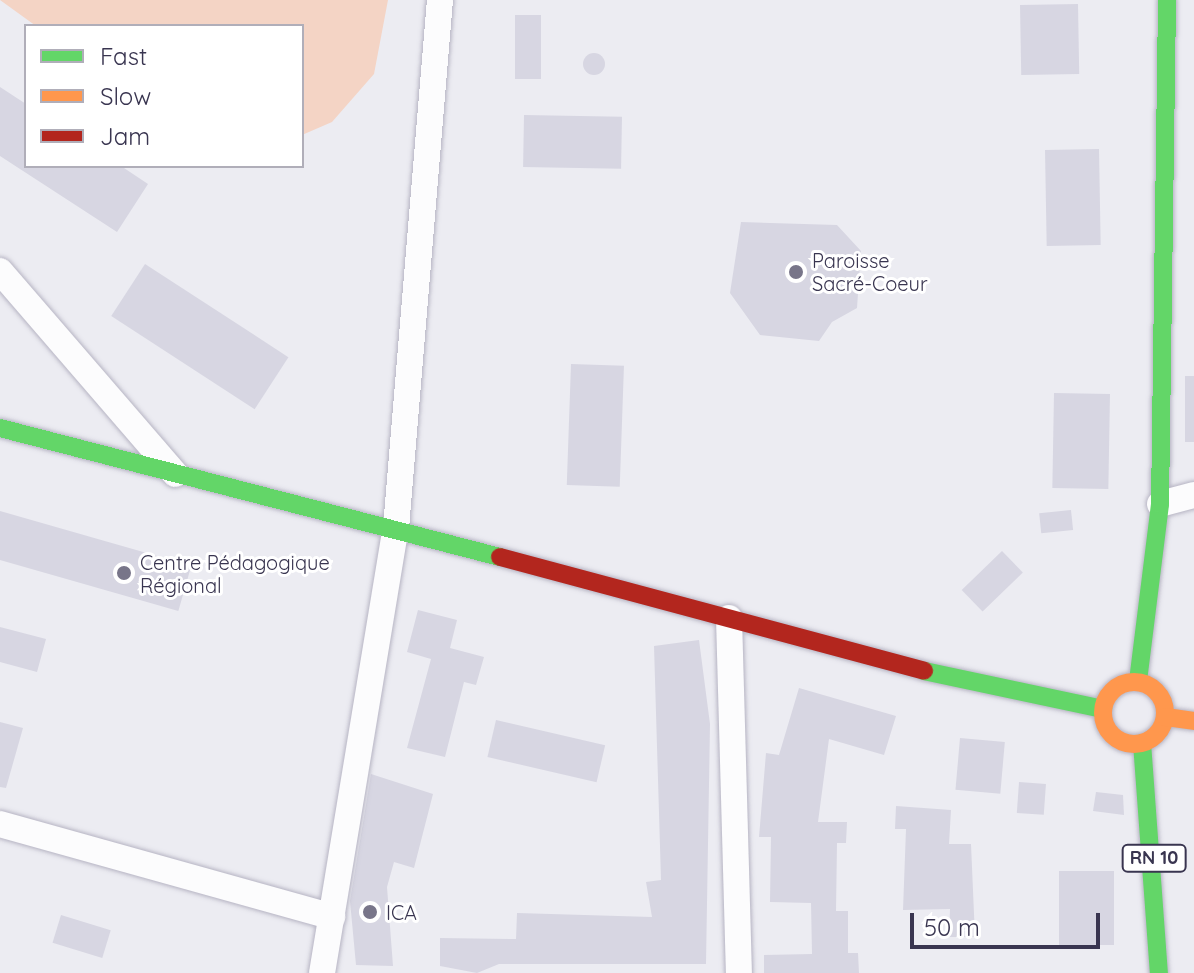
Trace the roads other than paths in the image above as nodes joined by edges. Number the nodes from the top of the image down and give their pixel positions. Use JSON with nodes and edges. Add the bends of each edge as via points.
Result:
{"nodes":[{"id":1,"x":440,"y":0,"type":"edge"},
{"id":2,"x":1167,"y":0,"type":"edge"},
{"id":3,"x":0,"y":271,"type":"edge"},
{"id":4,"x":0,"y":428,"type":"edge"},
{"id":5,"x":178,"y":477,"type":"junction"},
{"id":6,"x":1194,"y":495,"type":"edge"},
{"id":7,"x":1160,"y":504,"type":"junction"},
{"id":8,"x":396,"y":528,"type":"junction"},
{"id":9,"x":729,"y":618,"type":"junction"},
{"id":10,"x":1138,"y":681,"type":"junction"},
{"id":11,"x":1103,"y":709,"type":"junction"},
{"id":12,"x":1166,"y":717,"type":"junction"},
{"id":13,"x":1194,"y":721,"type":"edge"},
{"id":14,"x":1142,"y":743,"type":"junction"},
{"id":15,"x":0,"y":824,"type":"edge"},
{"id":16,"x":332,"y":917,"type":"junction"},
{"id":17,"x":322,"y":973,"type":"edge"},
{"id":18,"x":739,"y":973,"type":"edge"},
{"id":19,"x":1159,"y":973,"type":"edge"}],
"edges":[{"from":1,"to":8,"type":"street"},
{"from":2,"to":7,"type":"street"},
{"from":3,"to":5,"type":"street"},
{"from":4,"to":5,"type":"street"},
{"from":5,"to":8,"type":"street"},
{"from":6,"to":7,"type":"street"},
{"from":7,"to":10,"type":"street"},
{"from":8,"to":9,"type":"street"},
{"from":8,"to":16,"type":"street"},
{"from":9,"to":11,"type":"street","via":[[877,662]]},
{"from":9,"to":18,"type":"street"},
{"from":10,"to":11,"type":"street","via":[[1115,688]]},
{"from":10,"to":12,"type":"street","via":[[1159,694]]},
{"from":11,"to":14,"type":"street","via":[[1109,732]]},
{"from":12,"to":13,"type":"street"},
{"from":12,"to":14,"type":"street"},
{"from":14,"to":19,"type":"street","number":"RN 10"},
{"from":15,"to":16,"type":"street"},
{"from":16,"to":17,"type":"street"}]}
